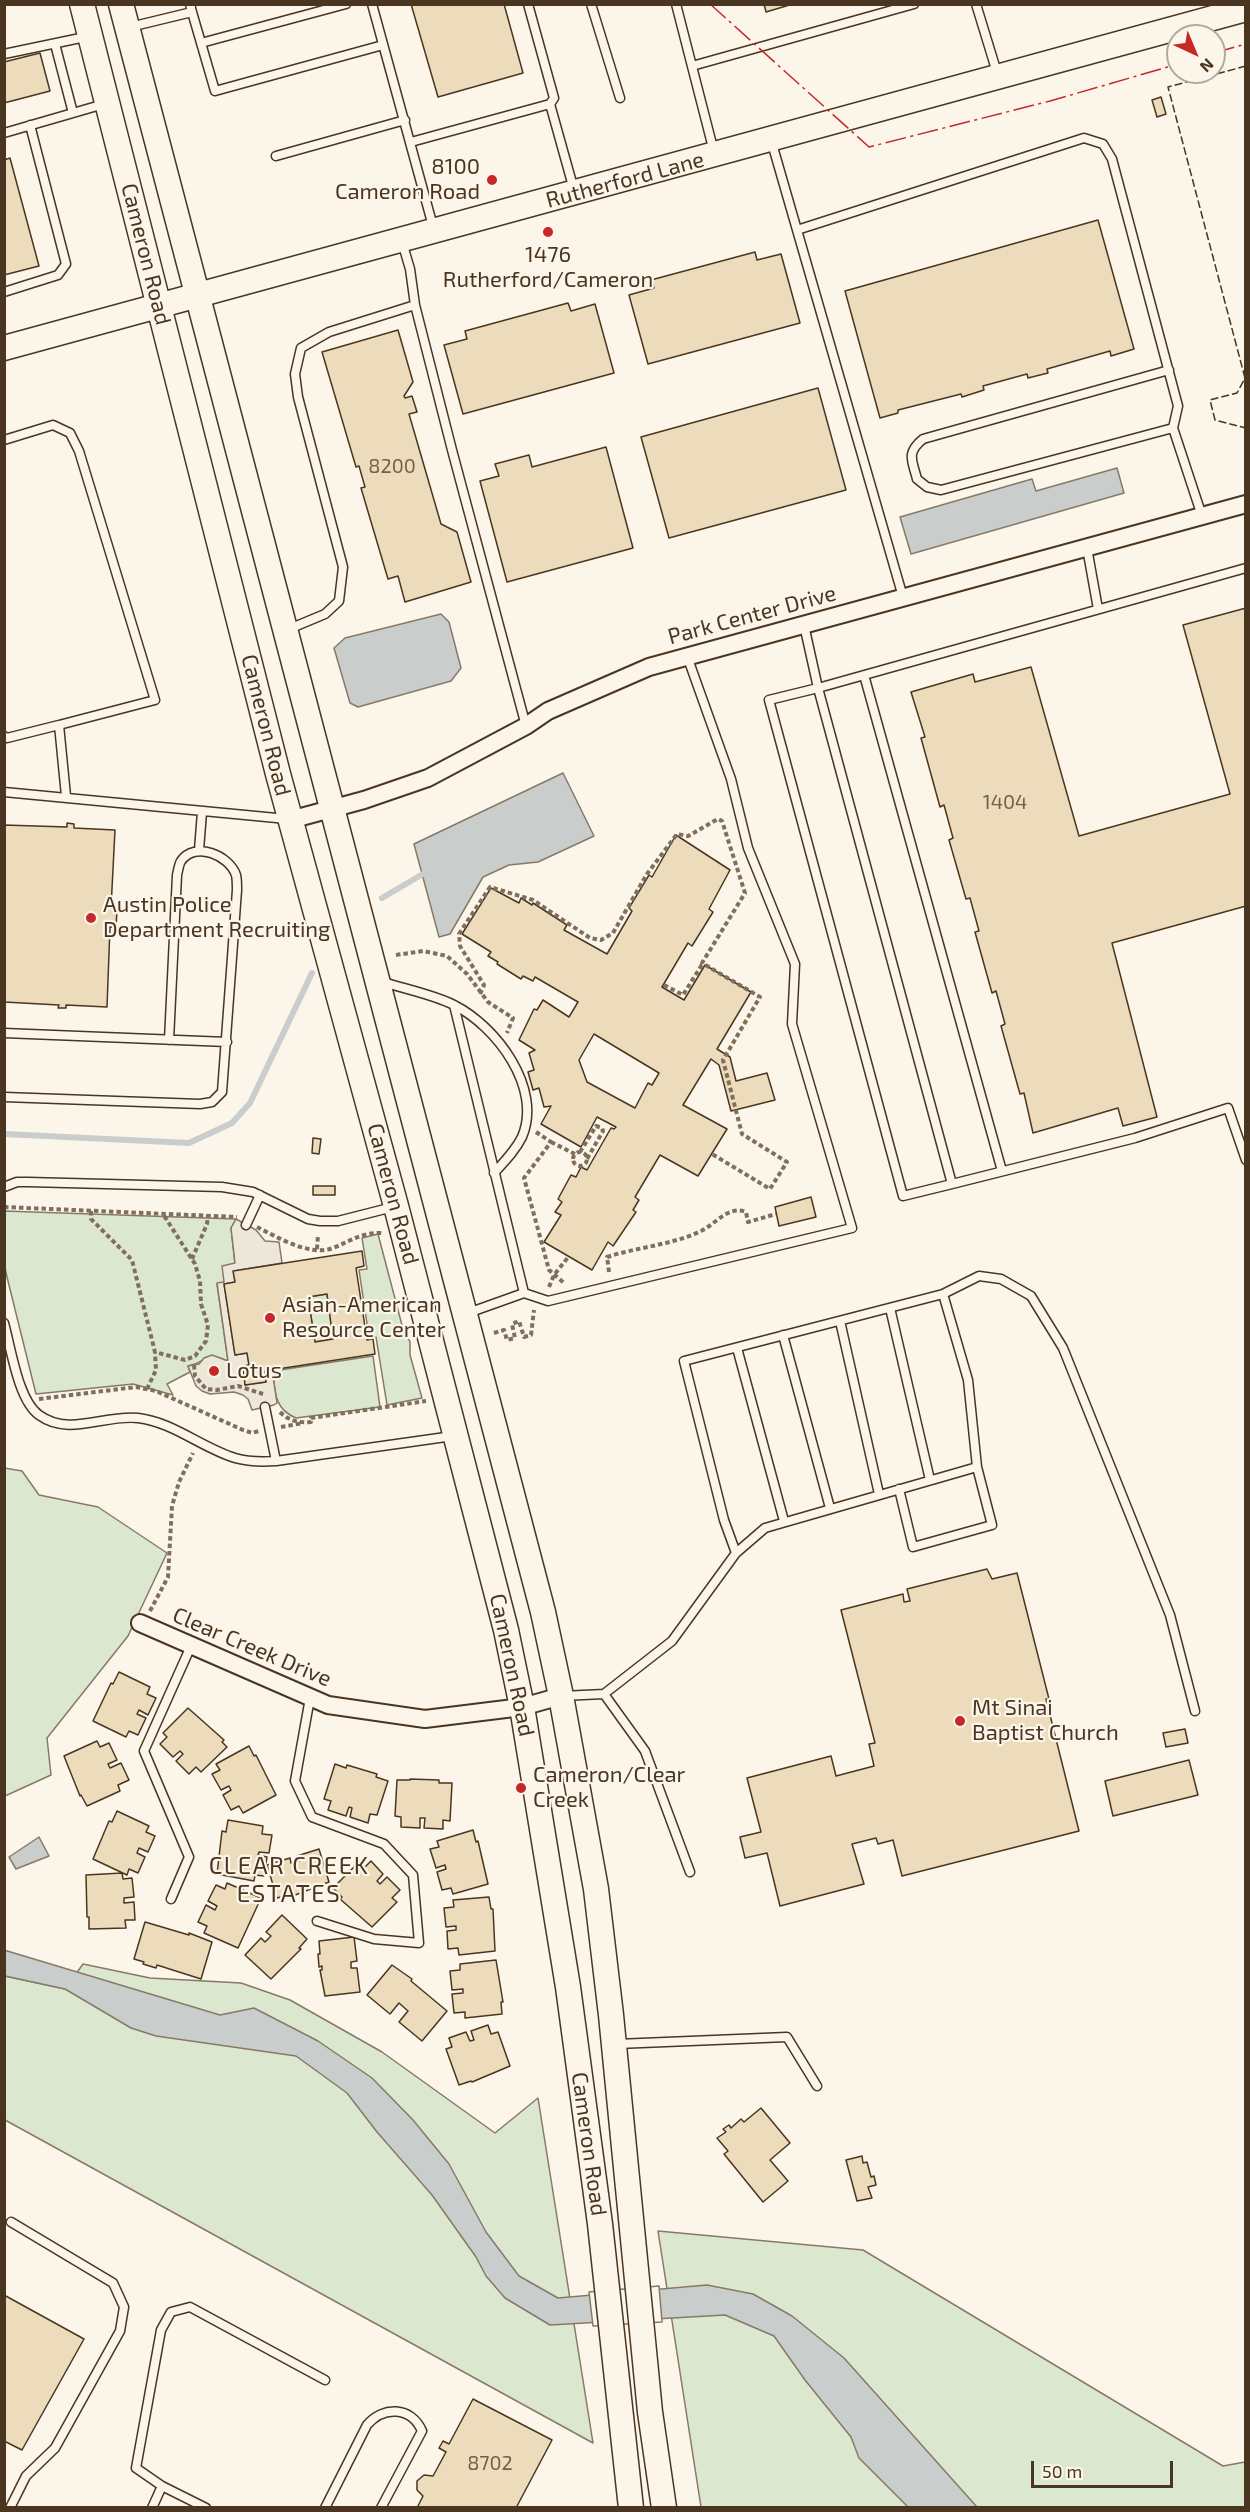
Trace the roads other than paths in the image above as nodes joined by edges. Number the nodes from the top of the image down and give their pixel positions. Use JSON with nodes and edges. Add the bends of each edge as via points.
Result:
{"nodes":[{"id":1,"x":82,"y":4,"type":"edge"},
{"id":2,"x":121,"y":4,"type":"edge"},
{"id":3,"x":346,"y":4,"type":"edge"},
{"id":4,"x":372,"y":4,"type":"edge"},
{"id":5,"x":528,"y":4,"type":"edge"},
{"id":6,"x":591,"y":4,"type":"edge"},
{"id":7,"x":676,"y":4,"type":"edge"},
{"id":8,"x":914,"y":4,"type":"edge"},
{"id":9,"x":976,"y":4,"type":"edge"},
{"id":10,"x":191,"y":8,"type":"edge"},
{"id":11,"x":1245,"y":9,"type":"edge"},
{"id":12,"x":127,"y":28,"type":"junction"},
{"id":13,"x":90,"y":36,"type":"junction"},
{"id":14,"x":201,"y":43,"type":"junction"},
{"id":15,"x":55,"y":44,"type":"junction"},
{"id":16,"x":383,"y":45,"type":"junction"},
{"id":17,"x":4,"y":54,"type":"edge"},
{"id":18,"x":692,"y":66,"type":"junction"},
{"id":19,"x":999,"y":77,"type":"junction"},
{"id":20,"x":620,"y":98,"type":"dead end"},
{"id":21,"x":107,"y":103,"type":"junction"},
{"id":22,"x":549,"y":104,"type":"junction"},
{"id":23,"x":73,"y":113,"type":"junction"},
{"id":24,"x":405,"y":120,"type":"junction"},
{"id":25,"x":30,"y":126,"type":"junction"},
{"id":26,"x":4,"y":133,"type":"edge"},
{"id":27,"x":771,"y":140,"type":"junction"},
{"id":28,"x":411,"y":142,"type":"junction"},
{"id":29,"x":715,"y":155,"type":"junction"},
{"id":30,"x":276,"y":156,"type":"dead end"},
{"id":31,"x":575,"y":193,"type":"junction"},
{"id":32,"x":797,"y":230,"type":"junction"},
{"id":33,"x":435,"y":232,"type":"junction"},
{"id":34,"x":402,"y":241,"type":"junction"},
{"id":35,"x":4,"y":292,"type":"edge"},
{"id":36,"x":196,"y":297,"type":"junction"},
{"id":37,"x":415,"y":305,"type":"junction"},
{"id":38,"x":160,"y":307,"type":"junction"},
{"id":39,"x":4,"y":348,"type":"edge"},
{"id":40,"x":1169,"y":370,"type":"junction"},
{"id":41,"x":1173,"y":428,"type":"junction"},
{"id":42,"x":4,"y":440,"type":"edge"},
{"id":43,"x":1245,"y":504,"type":"edge"},
{"id":44,"x":1202,"y":516,"type":"junction"},
{"id":45,"x":1087,"y":548,"type":"junction"},
{"id":46,"x":1245,"y":568,"type":"edge"},
{"id":47,"x":903,"y":597,"type":"junction"},
{"id":48,"x":1098,"y":609,"type":"junction"},
{"id":49,"x":804,"y":624,"type":"junction"},
{"id":50,"x":285,"y":630,"type":"junction"},
{"id":51,"x":687,"y":656,"type":"junction"},
{"id":52,"x":864,"y":675,"type":"junction"},
{"id":53,"x":818,"y":688,"type":"junction"},
{"id":54,"x":59,"y":725,"type":"junction"},
{"id":55,"x":526,"y":726,"type":"junction"},
{"id":56,"x":4,"y":736,"type":"edge"},
{"id":57,"x":4,"y":792,"type":"edge"},
{"id":58,"x":66,"y":796,"type":"junction"},
{"id":59,"x":333,"y":809,"type":"junction"},
{"id":60,"x":202,"y":812,"type":"junction"},
{"id":61,"x":290,"y":820,"type":"junction"},
{"id":62,"x":199,"y":850,"type":"junction"},
{"id":63,"x":378,"y":980,"type":"junction"},
{"id":64,"x":454,"y":1005,"type":"junction"},
{"id":65,"x":4,"y":1033,"type":"edge"},
{"id":66,"x":169,"y":1040,"type":"junction"},
{"id":67,"x":226,"y":1042,"type":"junction"},
{"id":68,"x":4,"y":1097,"type":"edge"},
{"id":69,"x":1245,"y":1160,"type":"edge"},
{"id":70,"x":1002,"y":1171,"type":"junction"},
{"id":71,"x":494,"y":1173,"type":"junction"},
{"id":72,"x":952,"y":1184,"type":"junction"},
{"id":73,"x":4,"y":1187,"type":"edge"},
{"id":74,"x":260,"y":1195,"type":"junction"},
{"id":75,"x":396,"y":1206,"type":"junction"},
{"id":76,"x":247,"y":1223,"type":"road end"},
{"id":77,"x":524,"y":1293,"type":"junction"},
{"id":78,"x":943,"y":1294,"type":"junction"},
{"id":79,"x":890,"y":1308,"type":"junction"},
{"id":80,"x":465,"y":1315,"type":"junction"},
{"id":81,"x":840,"y":1321,"type":"junction"},
{"id":82,"x":4,"y":1323,"type":"edge"},
{"id":83,"x":783,"y":1335,"type":"junction"},
{"id":84,"x":737,"y":1348,"type":"junction"},
{"id":85,"x":267,"y":1403,"type":"road end"},
{"id":86,"x":457,"y":1435,"type":"junction"},
{"id":87,"x":276,"y":1461,"type":"junction"},
{"id":88,"x":977,"y":1467,"type":"junction"},
{"id":89,"x":930,"y":1480,"type":"junction"},
{"id":90,"x":898,"y":1489,"type":"junction"},
{"id":91,"x":879,"y":1494,"type":"junction"},
{"id":92,"x":830,"y":1508,"type":"junction"},
{"id":93,"x":784,"y":1521,"type":"junction"},
{"id":94,"x":736,"y":1553,"type":"junction"},
{"id":95,"x":141,"y":1623,"type":"road end"},
{"id":96,"x":191,"y":1646,"type":"junction"},
{"id":97,"x":604,"y":1694,"type":"junction"},
{"id":98,"x":561,"y":1696,"type":"junction"},
{"id":99,"x":310,"y":1698,"type":"junction"},
{"id":100,"x":522,"y":1707,"type":"junction"},
{"id":101,"x":1194,"y":1711,"type":"dead end"},
{"id":102,"x":690,"y":1872,"type":"dead end"},
{"id":103,"x":171,"y":1899,"type":"dead end"},
{"id":104,"x":317,"y":1921,"type":"dead end"},
{"id":105,"x":614,"y":2044,"type":"junction"},
{"id":106,"x":817,"y":2086,"type":"dead end"},
{"id":107,"x":11,"y":2222,"type":"dead end"},
{"id":108,"x":325,"y":2380,"type":"dead end"},
{"id":109,"x":162,"y":2486,"type":"junction"},
{"id":110,"x":10,"y":2508,"type":"edge"},
{"id":111,"x":152,"y":2508,"type":"edge"},
{"id":112,"x":207,"y":2508,"type":"edge"},
{"id":113,"x":325,"y":2508,"type":"edge"},
{"id":114,"x":381,"y":2508,"type":"edge"},
{"id":115,"x":631,"y":2508,"type":"edge"},
{"id":116,"x":664,"y":2508,"type":"edge"}],
"edges":[{"from":1,"to":13,"type":"main road","name":"Cameron Road"},
{"from":2,"to":12,"type":"main road","name":"Cameron Road"},
{"from":3,"to":14,"type":"lane"},
{"from":4,"to":16,"type":"lane"},
{"from":5,"to":22,"type":"lane","via":[[554,98]]},
{"from":6,"to":20,"type":"lane"},
{"from":7,"to":18,"type":"lane"},
{"from":8,"to":18,"type":"lane"},
{"from":9,"to":19,"type":"lane"},
{"from":10,"to":12,"type":"lane"},
{"from":10,"to":14,"type":"lane"},
{"from":11,"to":19,"type":"main road","name":"Rutherford Lane"},
{"from":12,"to":36,"type":"main road","name":"Cameron Road"},
{"from":13,"to":15,"type":"lane"},
{"from":13,"to":21,"type":"main road","name":"Cameron Road"},
{"from":14,"to":16,"type":"lane","via":[[215,91]]},
{"from":15,"to":17,"type":"lane"},
{"from":15,"to":23,"type":"lane"},
{"from":16,"to":24,"type":"lane"},
{"from":18,"to":29,"type":"lane"},
{"from":19,"to":27,"type":"main road","name":"Rutherford Lane"},
{"from":21,"to":23,"type":"lane"},
{"from":21,"to":38,"type":"main road","name":"Cameron Road"},
{"from":22,"to":28,"type":"lane"},
{"from":22,"to":31,"type":"lane"},
{"from":23,"to":25,"type":"lane"},
{"from":24,"to":28,"type":"lane"},
{"from":24,"to":30,"type":"lane"},
{"from":25,"to":26,"type":"lane"},
{"from":25,"to":35,"type":"lane","via":[[66,264],[58,275]]},
{"from":27,"to":29,"type":"main road","name":"Rutherford Lane"},
{"from":27,"to":32,"type":"lane"},
{"from":28,"to":33,"type":"lane"},
{"from":29,"to":31,"type":"main road","name":"Rutherford Lane"},
{"from":31,"to":33,"type":"main road","name":"Rutherford Lane"},
{"from":32,"to":40,"type":"lane","via":[[1084,138],[1103,144],[1113,159]]},
{"from":32,"to":47,"type":"lane"},
{"from":33,"to":34,"type":"main road","name":"Rutherford Lane"},
{"from":34,"to":36,"type":"main road","name":"Rutherford Lane"},
{"from":34,"to":37,"type":"lane"},
{"from":36,"to":38,"type":"main road","name":"Rutherford Lane"},
{"from":36,"to":50,"type":"main road","name":"Cameron Road"},
{"from":37,"to":50,"type":"lane","via":[[329,332],[301,348],[295,374],[298,397],[343,567],[339,601],[326,614]]},
{"from":37,"to":55,"type":"lane"},
{"from":38,"to":39,"type":"main road","name":"Rutherford Lane"},
{"from":38,"to":61,"type":"main road","name":"Cameron Road"},
{"from":40,"to":41,"type":"lane","via":[[1178,406]]},
{"from":40,"to":41,"type":"lane","via":[[923,439],[911,454],[917,479],[927,487],[941,490]]},
{"from":41,"to":44,"type":"lane"},
{"from":42,"to":54,"type":"lane","via":[[53,425],[70,433],[79,450],[155,700]]},
{"from":43,"to":44,"type":"street","name":"Park Center Drive"},
{"from":44,"to":45,"type":"street","name":"Park Center Drive"},
{"from":45,"to":47,"type":"street","name":"Park Center Drive"},
{"from":45,"to":48,"type":"lane"},
{"from":46,"to":48,"type":"lane"},
{"from":47,"to":49,"type":"street","name":"Park Center Drive"},
{"from":48,"to":52,"type":"lane"},
{"from":49,"to":51,"type":"street","name":"Park Center Drive"},
{"from":49,"to":53,"type":"lane"},
{"from":50,"to":59,"type":"main road","name":"Cameron Road"},
{"from":51,"to":55,"type":"street","name":"Park Center Drive","via":[[639,671],[548,711]]},
{"from":51,"to":77,"type":"lane","via":[[731,779],[748,848],[795,964],[792,1024],[852,1228],[548,1301]]},
{"from":52,"to":53,"type":"lane"},
{"from":52,"to":70,"type":"lane"},
{"from":53,"to":72,"type":"lane"},
{"from":53,"to":72,"type":"lane","via":[[770,700],[903,1196]]},
{"from":54,"to":56,"type":"lane"},
{"from":54,"to":58,"type":"lane"},
{"from":55,"to":59,"type":"street","name":"Park Center Drive","via":[[428,778]]},
{"from":57,"to":58,"type":"lane"},
{"from":58,"to":60,"type":"lane"},
{"from":59,"to":61,"type":"street","name":"Park Center Drive"},
{"from":59,"to":63,"type":"main road","name":"Cameron Road"},
{"from":60,"to":61,"type":"lane"},
{"from":60,"to":62,"type":"lane"},
{"from":61,"to":75,"type":"main road","name":"Cameron Road"},
{"from":62,"to":66,"type":"lane","via":[[180,862],[177,875]]},
{"from":62,"to":67,"type":"lane","via":[[228,863],[236,875]]},
{"from":63,"to":64,"type":"lane"},
{"from":63,"to":80,"type":"main road","name":"Cameron Road"},
{"from":64,"to":71,"type":"lane"},
{"from":64,"to":71,"type":"lane","via":[[505,1047],[513,1059],[527,1111],[523,1135],[514,1152]]},
{"from":65,"to":66,"type":"lane"},
{"from":66,"to":67,"type":"lane"},
{"from":67,"to":68,"type":"lane","via":[[222,1092],[212,1102]]},
{"from":69,"to":70,"type":"lane","via":[[1228,1108],[1135,1138]]},
{"from":70,"to":72,"type":"lane"},
{"from":71,"to":77,"type":"lane"},
{"from":73,"to":74,"type":"lane","via":[[28,1182],[222,1187]]},
{"from":74,"to":75,"type":"lane","via":[[320,1221],[338,1221]]},
{"from":74,"to":76,"type":"lane"},
{"from":75,"to":86,"type":"main road","name":"Cameron Road"},
{"from":77,"to":80,"type":"lane"},
{"from":78,"to":79,"type":"lane"},
{"from":78,"to":88,"type":"lane","via":[[968,1380]]},
{"from":78,"to":101,"type":"lane","via":[[979,1276],[1001,1279],[1031,1296],[1063,1348],[1170,1615]]},
{"from":79,"to":81,"type":"lane"},
{"from":79,"to":89,"type":"lane"},
{"from":80,"to":98,"type":"main road","name":"Cameron Road","via":[[543,1612]]},
{"from":81,"to":83,"type":"lane"},
{"from":81,"to":91,"type":"lane"},
{"from":82,"to":87,"type":"lane","via":[[26,1400],[39,1416],[60,1425],[136,1418],[159,1424],[232,1457]]},
{"from":83,"to":84,"type":"lane"},
{"from":83,"to":92,"type":"lane"},
{"from":84,"to":93,"type":"lane"},
{"from":84,"to":94,"type":"lane","via":[[684,1361]]},
{"from":85,"to":87,"type":"lane"},
{"from":86,"to":87,"type":"lane"},
{"from":86,"to":100,"type":"main road","name":"Cameron Road"},
{"from":88,"to":89,"type":"lane"},
{"from":88,"to":90,"type":"lane","via":[[992,1525],[914,1547]]},
{"from":89,"to":90,"type":"lane"},
{"from":90,"to":91,"type":"lane"},
{"from":91,"to":92,"type":"lane"},
{"from":92,"to":93,"type":"lane"},
{"from":93,"to":94,"type":"lane","via":[[765,1528]]},
{"from":94,"to":97,"type":"lane","via":[[672,1641]]},
{"from":95,"to":96,"type":"street","name":"Clear Creek Drive"},
{"from":96,"to":99,"type":"street","name":"Clear Creek Drive"},
{"from":96,"to":103,"type":"lane","via":[[144,1751],[189,1857]]},
{"from":97,"to":98,"type":"lane"},
{"from":97,"to":102,"type":"lane","via":[[645,1751]]},
{"from":98,"to":100,"type":"street","name":"Clear Creek Drive"},
{"from":98,"to":105,"type":"main road","name":"Cameron Road","via":[[596,1889]]},
{"from":99,"to":100,"type":"street","name":"Clear Creek Drive","via":[[328,1705],[425,1719]]},
{"from":99,"to":104,"type":"lane","via":[[295,1781],[312,1817],[384,1844],[413,1875],[419,1943],[374,1939]]},
{"from":100,"to":115,"type":"main road","name":"Cameron Road","via":[[568,1988],[600,2224]]},
{"from":105,"to":106,"type":"lane","via":[[788,2037]]},
{"from":105,"to":116,"type":"main road","name":"Cameron Road","via":[[650,2412]]},
{"from":107,"to":110,"type":"lane","via":[[112,2283],[124,2307],[120,2331],[55,2448],[26,2476]]},
{"from":108,"to":109,"type":"lane","via":[[190,2307],[171,2312],[161,2330],[136,2468]]},
{"from":109,"to":111,"type":"lane"},
{"from":109,"to":112,"type":"lane"},
{"from":113,"to":114,"type":"lane","via":[[367,2425],[374,2416],[398,2410],[418,2423],[422,2431]]}]}
